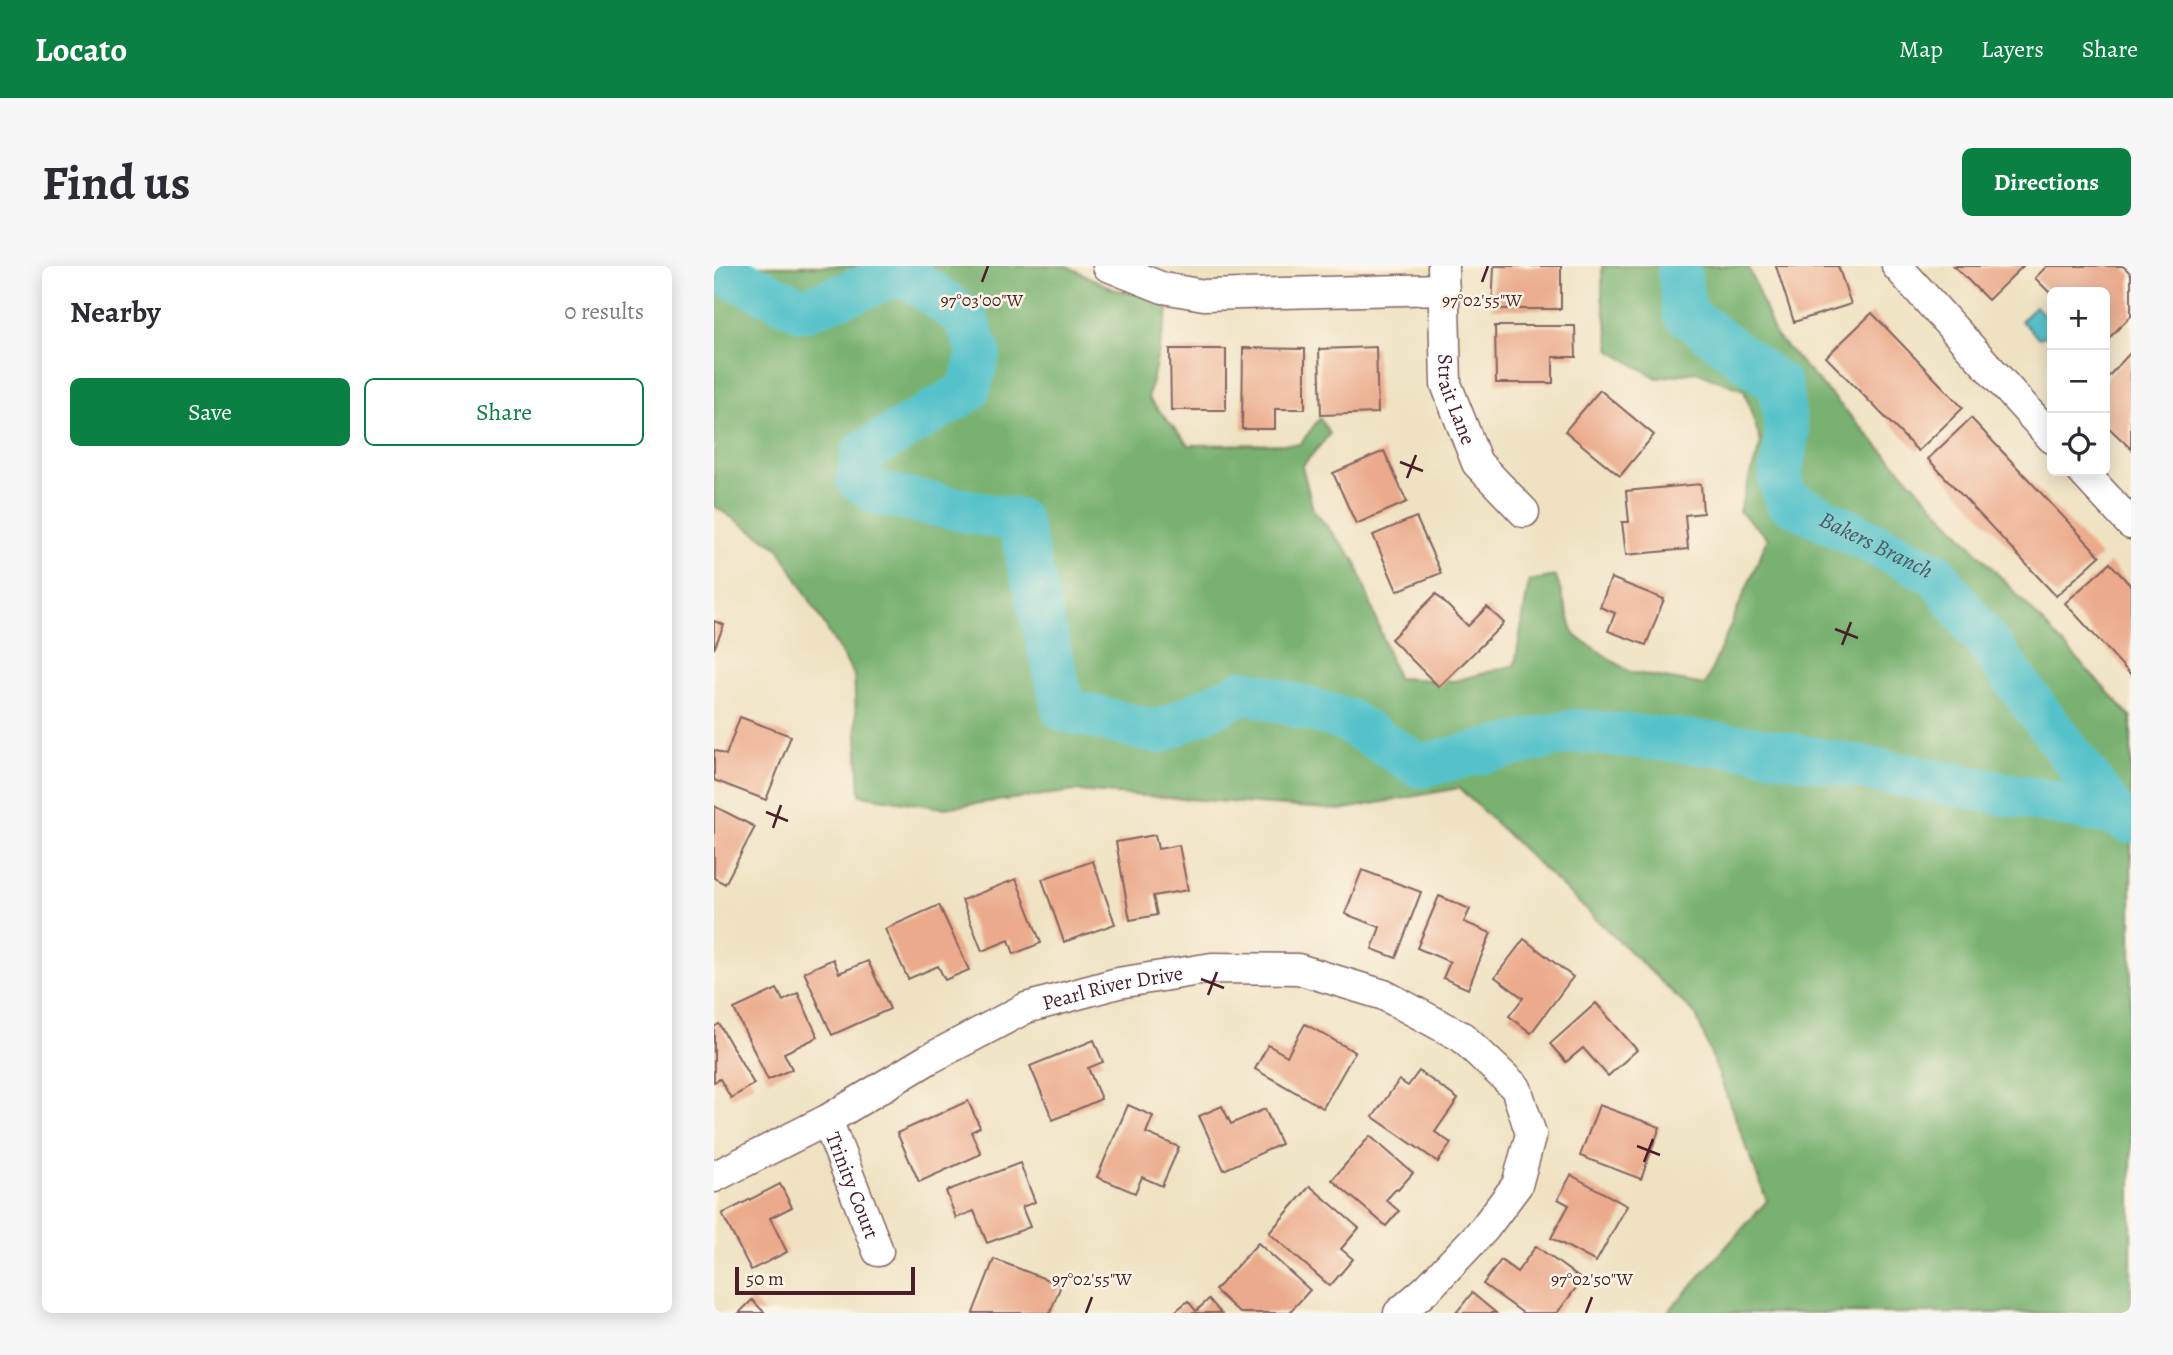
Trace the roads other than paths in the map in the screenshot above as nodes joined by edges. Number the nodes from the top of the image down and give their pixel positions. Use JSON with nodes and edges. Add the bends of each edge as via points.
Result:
{"nodes":[{"id":1,"x":1108,"y":266,"type":"edge"},
{"id":2,"x":1897,"y":266,"type":"edge"},
{"id":3,"x":1443,"y":277,"type":"edge"},
{"id":4,"x":2047,"y":432,"type":"edge"},
{"id":5,"x":2087,"y":476,"type":"edge"},
{"id":6,"x":1524,"y":512,"type":"dead end"},
{"id":7,"x":2131,"y":524,"type":"edge"},
{"id":8,"x":827,"y":1120,"type":"junction"},
{"id":9,"x":714,"y":1177,"type":"edge"},
{"id":10,"x":878,"y":1251,"type":"dead end"},
{"id":11,"x":1399,"y":1313,"type":"edge"}],
"edges":[{"from":1,"to":3,"type":"street","via":[[1163,288],[1204,295]]},
{"from":2,"to":4,"type":"street"},
{"from":3,"to":6,"type":"street","name":"Strait Lane","via":[[1446,384],[1477,463]]},
{"from":5,"to":7,"type":"street"},
{"from":8,"to":9,"type":"street","name":"Pearl River Drive"},
{"from":8,"to":10,"type":"street","name":"Trinity Court"},
{"from":8,"to":11,"type":"street","name":"Pearl River Drive","via":[[1026,1008],[1118,983],[1212,968],[1298,969],[1384,995],[1462,1037],[1516,1088],[1531,1134],[1517,1185],[1484,1229]]}]}
